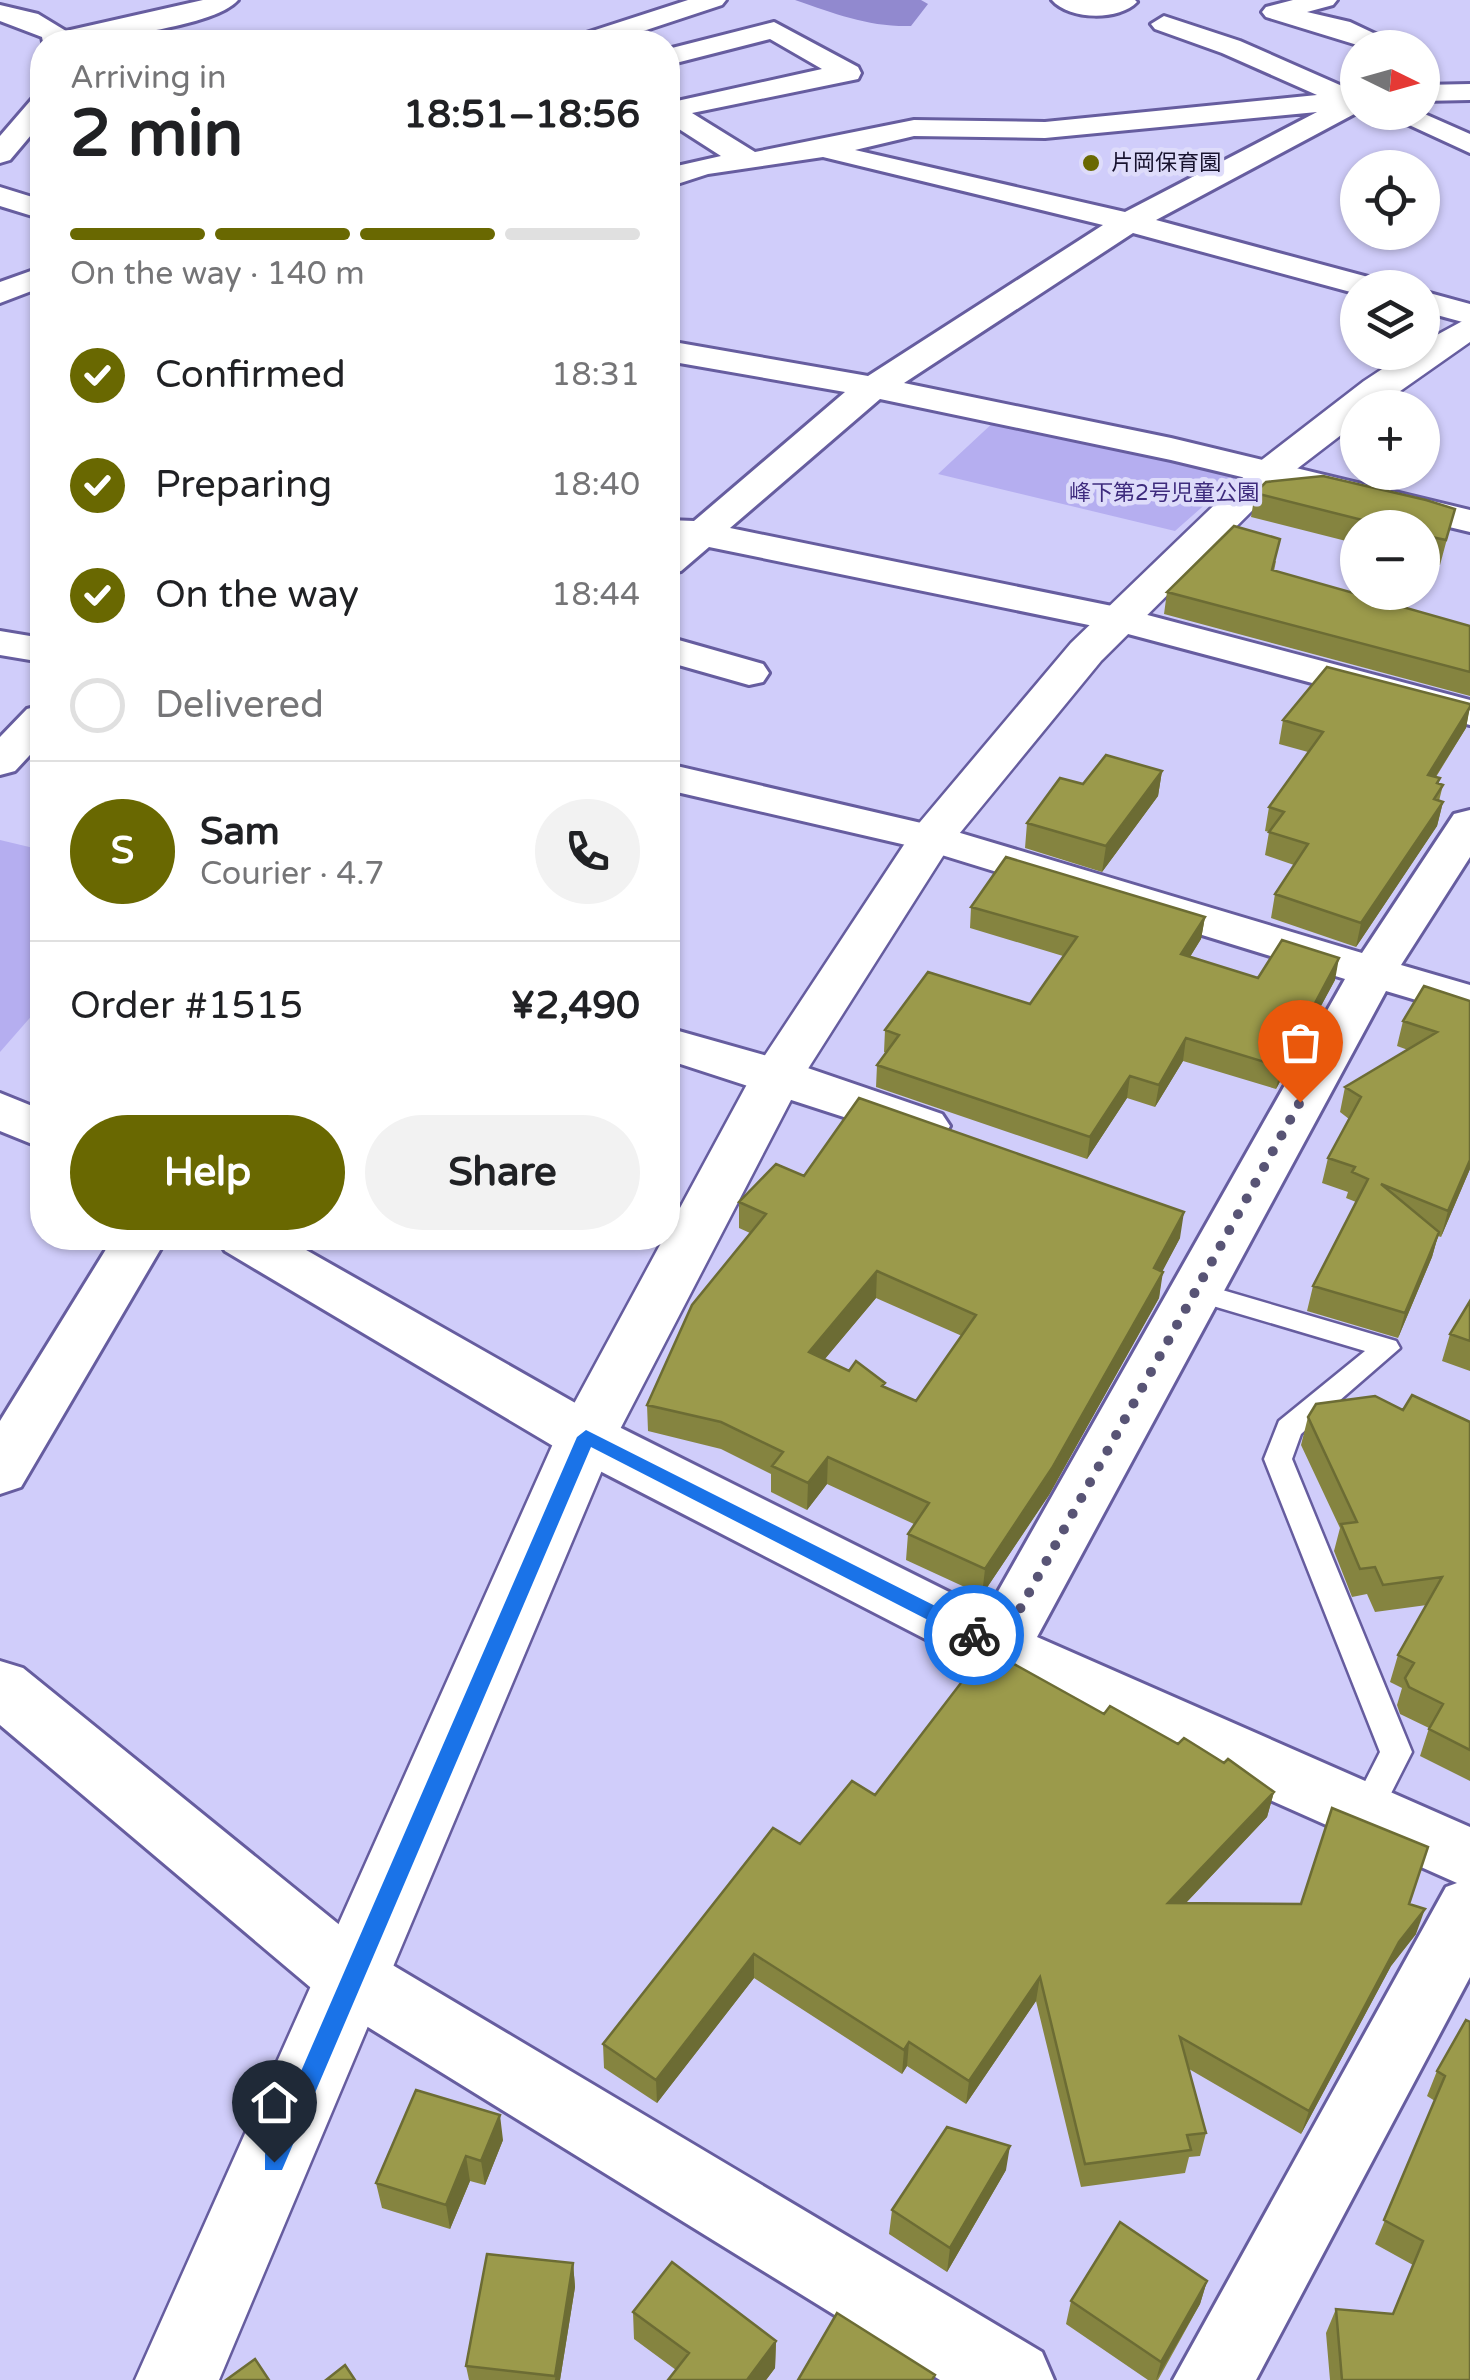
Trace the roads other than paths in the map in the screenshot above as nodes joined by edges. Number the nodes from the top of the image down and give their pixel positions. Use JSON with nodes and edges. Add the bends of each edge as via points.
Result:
{"nodes":[{"id":1,"x":225,"y":0,"type":"edge"},
{"id":2,"x":712,"y":0,"type":"edge"},
{"id":3,"x":1064,"y":0,"type":"edge"},
{"id":4,"x":1324,"y":0,"type":"edge"},
{"id":5,"x":1124,"y":2,"type":"edge"},
{"id":6,"x":0,"y":13,"type":"edge"},
{"id":7,"x":1391,"y":14,"type":"dead end"},
{"id":8,"x":1164,"y":24,"type":"dead end"},
{"id":9,"x":1341,"y":28,"type":"junction"},
{"id":10,"x":49,"y":30,"type":"edge"},
{"id":11,"x":97,"y":30,"type":"edge"},
{"id":12,"x":622,"y":30,"type":"edge"},
{"id":13,"x":1346,"y":30,"type":"edge"},
{"id":14,"x":680,"y":54,"type":"edge"},
{"id":15,"x":1440,"y":84,"type":"edge"},
{"id":16,"x":1464,"y":92,"type":"edge"},
{"id":17,"x":1340,"y":94,"type":"edge"},
{"id":18,"x":1340,"y":101,"type":"edge"},
{"id":19,"x":680,"y":108,"type":"edge"},
{"id":20,"x":1340,"y":108,"type":"edge"},
{"id":21,"x":680,"y":117,"type":"edge"},
{"id":22,"x":30,"y":119,"type":"edge"},
{"id":23,"x":1437,"y":130,"type":"edge"},
{"id":24,"x":1470,"y":144,"type":"edge"},
{"id":25,"x":815,"y":150,"type":"junction"},
{"id":26,"x":0,"y":154,"type":"edge"},
{"id":27,"x":749,"y":161,"type":"junction"},
{"id":28,"x":680,"y":174,"type":"edge"},
{"id":29,"x":0,"y":196,"type":"edge"},
{"id":30,"x":30,"y":206,"type":"edge"},
{"id":31,"x":1129,"y":222,"type":"junction"},
{"id":32,"x":1340,"y":279,"type":"edge"},
{"id":33,"x":30,"y":281,"type":"edge"},
{"id":34,"x":0,"y":293,"type":"edge"},
{"id":35,"x":1440,"y":306,"type":"edge"},
{"id":36,"x":1470,"y":314,"type":"edge"},
{"id":37,"x":1470,"y":327,"type":"edge"},
{"id":38,"x":680,"y":352,"type":"edge"},
{"id":39,"x":876,"y":385,"type":"junction"},
{"id":40,"x":1272,"y":470,"type":"junction"},
{"id":41,"x":1470,"y":521,"type":"edge"},
{"id":42,"x":683,"y":530,"type":"edge"},
{"id":43,"x":1117,"y":620,"type":"junction"},
{"id":44,"x":0,"y":643,"type":"edge"},
{"id":45,"x":30,"y":648,"type":"edge"},
{"id":46,"x":680,"y":653,"type":"edge"},
{"id":47,"x":749,"y":673,"type":"dead end"},
{"id":48,"x":1470,"y":713,"type":"edge"},
{"id":49,"x":30,"y":731,"type":"edge"},
{"id":50,"x":0,"y":762,"type":"edge"},
{"id":51,"x":680,"y":779,"type":"edge"},
{"id":52,"x":1470,"y":823,"type":"edge"},
{"id":53,"x":932,"y":838,"type":"junction"},
{"id":54,"x":1372,"y":973,"type":"junction"},
{"id":55,"x":1470,"y":1001,"type":"edge"},
{"id":56,"x":680,"y":1047,"type":"edge"},
{"id":57,"x":778,"y":1075,"type":"junction"},
{"id":58,"x":0,"y":1110,"type":"edge"},
{"id":59,"x":30,"y":1125,"type":"edge"},
{"id":60,"x":965,"y":1140,"type":"edge"},
{"id":61,"x":133,"y":1250,"type":"edge"},
{"id":62,"x":265,"y":1250,"type":"edge"},
{"id":63,"x":1195,"y":1291,"type":"junction"},
{"id":64,"x":586,"y":1437,"type":"junction"},
{"id":65,"x":0,"y":1471,"type":"edge"},
{"id":66,"x":999,"y":1647,"type":"junction"},
{"id":67,"x":0,"y":1688,"type":"edge"},
{"id":68,"x":1366,"y":1810,"type":"junction"},
{"id":69,"x":1470,"y":1858,"type":"edge"},
{"id":70,"x":1470,"y":1909,"type":"edge"},
{"id":71,"x":354,"y":1980,"type":"junction"},
{"id":72,"x":177,"y":2380,"type":"edge"},
{"id":73,"x":1014,"y":2380,"type":"edge"},
{"id":74,"x":1213,"y":2380,"type":"edge"}],
"edges":[{"from":1,"to":11,"type":"street","via":[[182,18]]},
{"from":2,"to":12,"type":"street"},
{"from":3,"to":5,"type":"street","via":[[1078,8]]},
{"from":4,"to":9,"type":"street","via":[[1275,12]]},
{"from":6,"to":10,"type":"street"},
{"from":7,"to":9,"type":"street"},
{"from":8,"to":17,"type":"street"},
{"from":9,"to":13,"type":"street"},
{"from":14,"to":19,"type":"street","via":[[774,30],[848,73]]},
{"from":15,"to":16,"type":"street"},
{"from":18,"to":25,"type":"street","via":[[1045,130],[914,128]]},
{"from":20,"to":31,"type":"street"},
{"from":21,"to":27,"type":"street"},
{"from":22,"to":26,"type":"street"},
{"from":23,"to":24,"type":"street"},
{"from":25,"to":27,"type":"street"},
{"from":25,"to":31,"type":"street"},
{"from":27,"to":28,"type":"street"},
{"from":29,"to":30,"type":"street"},
{"from":31,"to":32,"type":"street"},
{"from":31,"to":39,"type":"street"},
{"from":33,"to":34,"type":"street"},
{"from":35,"to":36,"type":"street"},
{"from":37,"to":40,"type":"street"},
{"from":38,"to":39,"type":"street"},
{"from":39,"to":40,"type":"street"},
{"from":39,"to":42,"type":"street"},
{"from":40,"to":41,"type":"street"},
{"from":40,"to":43,"type":"street"},
{"from":42,"to":43,"type":"street"},
{"from":43,"to":48,"type":"street"},
{"from":43,"to":53,"type":"street"},
{"from":44,"to":45,"type":"street"},
{"from":46,"to":47,"type":"street"},
{"from":49,"to":50,"type":"street"},
{"from":51,"to":53,"type":"street"},
{"from":52,"to":54,"type":"street"},
{"from":53,"to":54,"type":"street"},
{"from":53,"to":57,"type":"street"},
{"from":54,"to":55,"type":"street"},
{"from":54,"to":63,"type":"street","via":[[1208,1225]]},
{"from":56,"to":57,"type":"street"},
{"from":57,"to":60,"type":"street"},
{"from":57,"to":64,"type":"street"},
{"from":58,"to":59,"type":"street"},
{"from":61,"to":65,"type":"street"},
{"from":62,"to":64,"type":"street"},
{"from":63,"to":66,"type":"street"},
{"from":63,"to":68,"type":"lane","via":[[1387,1348],[1289,1428],[1278,1460],[1396,1752]]},
{"from":64,"to":66,"type":"street"},
{"from":64,"to":71,"type":"street"},
{"from":66,"to":68,"type":"street"},
{"from":67,"to":71,"type":"street"},
{"from":68,"to":69,"type":"street"},
{"from":70,"to":74,"type":"street"},
{"from":71,"to":72,"type":"street"},
{"from":71,"to":73,"type":"street"}]}
